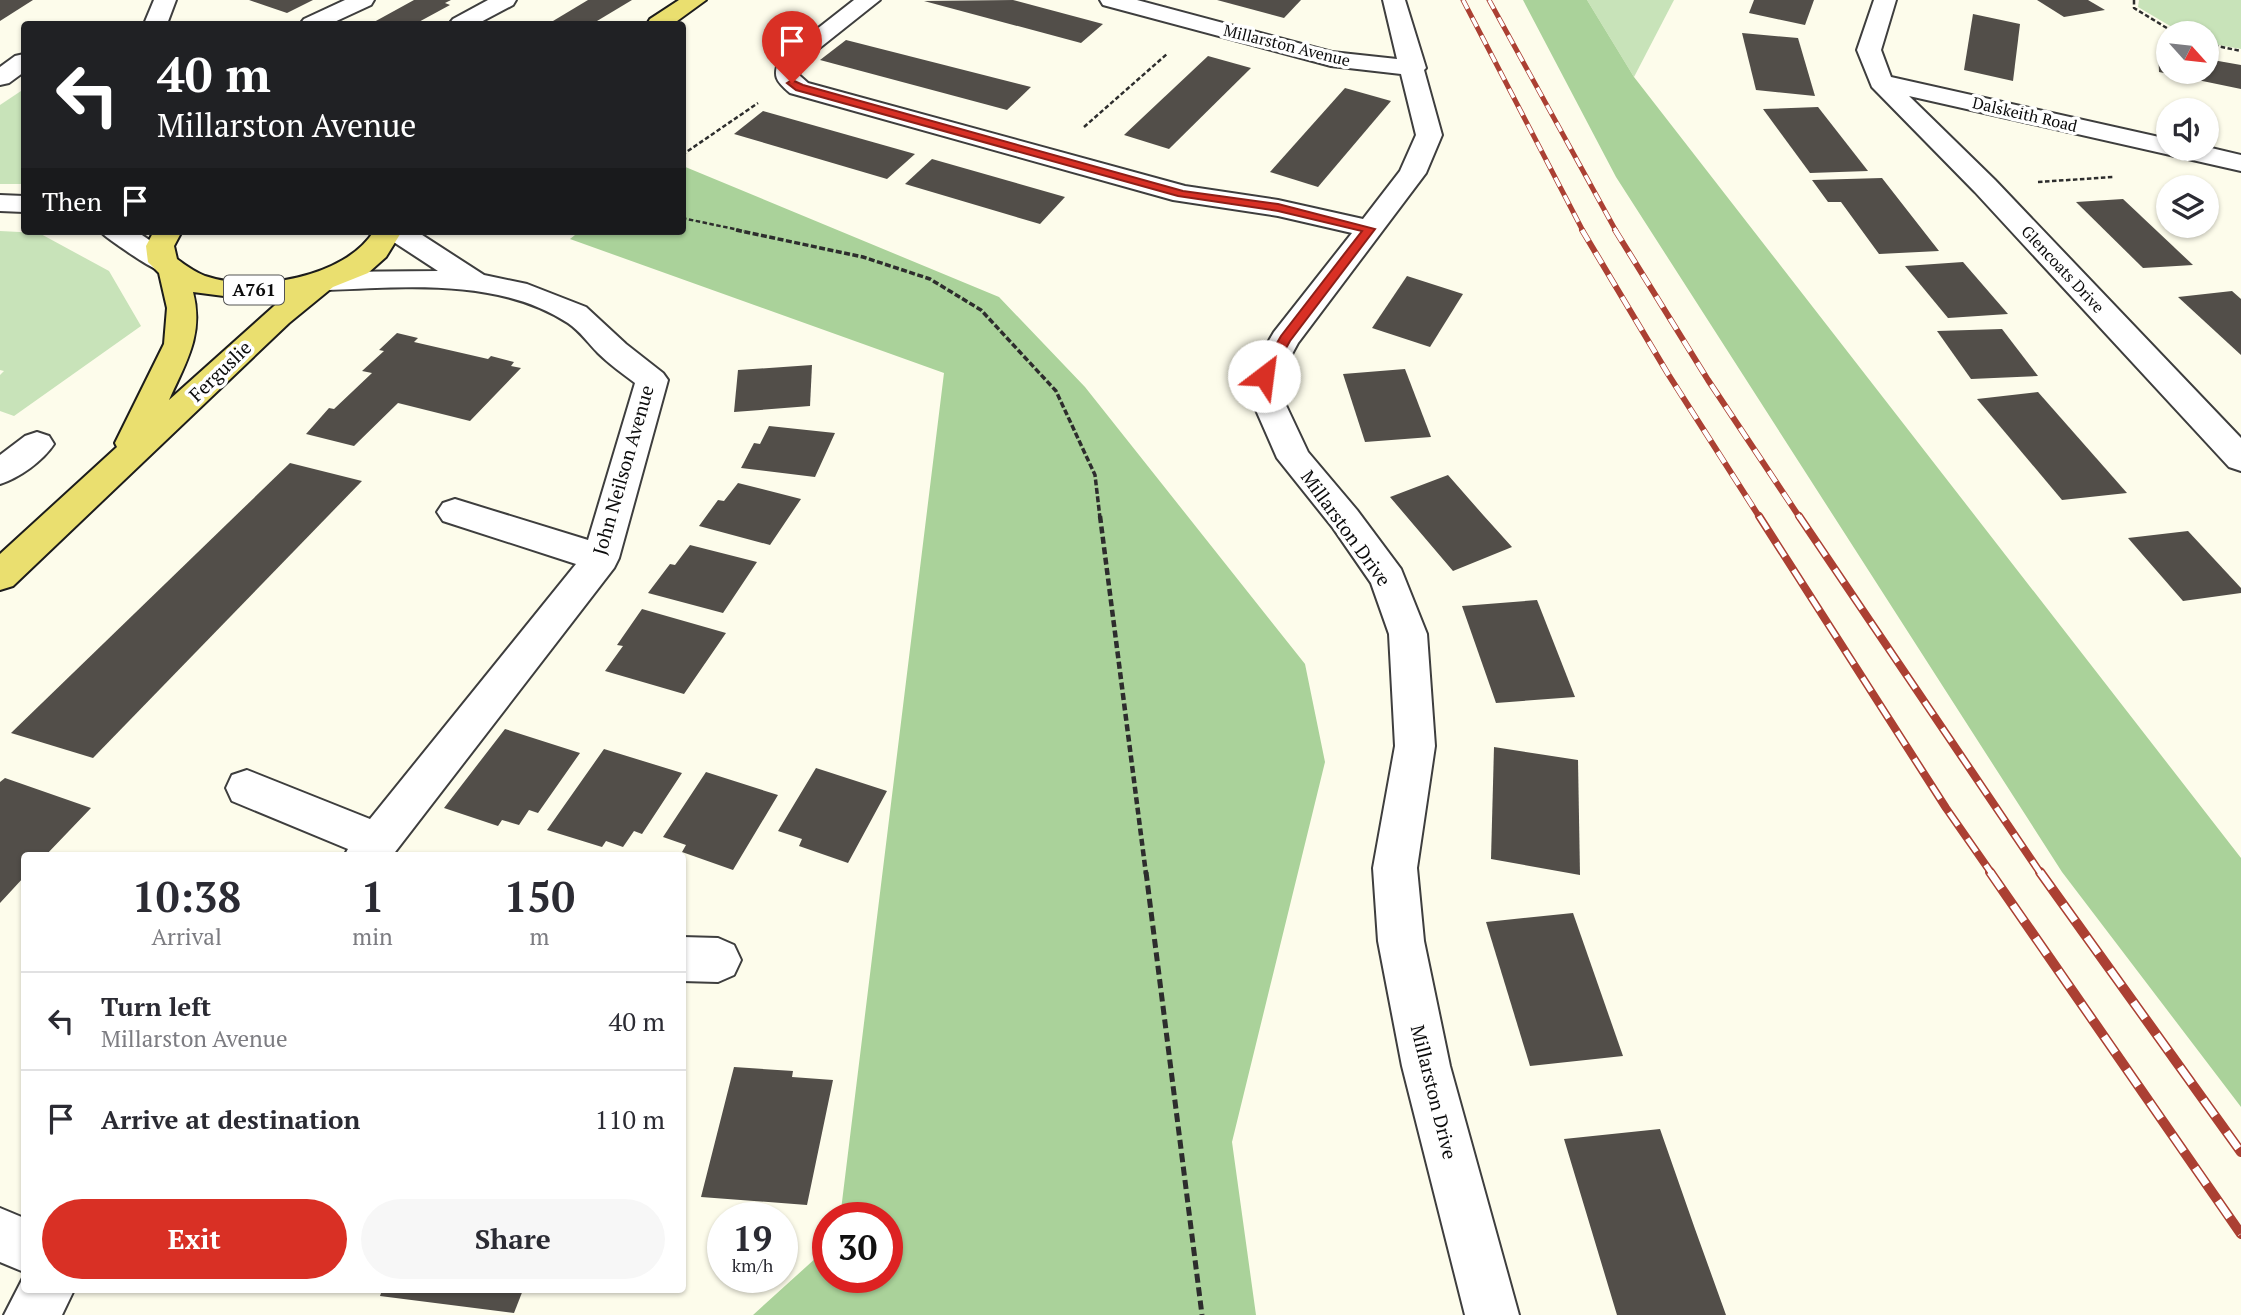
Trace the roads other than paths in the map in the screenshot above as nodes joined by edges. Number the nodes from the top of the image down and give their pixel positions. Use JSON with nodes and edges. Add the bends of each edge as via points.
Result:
{"nodes":[{"id":1,"x":164,"y":0,"type":"edge"},
{"id":2,"x":363,"y":0,"type":"edge"},
{"id":3,"x":505,"y":0,"type":"edge"},
{"id":4,"x":695,"y":0,"type":"edge"},
{"id":5,"x":869,"y":0,"type":"edge"},
{"id":6,"x":1111,"y":0,"type":"edge"},
{"id":7,"x":1394,"y":0,"type":"edge"},
{"id":8,"x":1885,"y":0,"type":"edge"},
{"id":9,"x":157,"y":21,"type":"edge"},
{"id":10,"x":321,"y":21,"type":"edge"},
{"id":11,"x":466,"y":21,"type":"edge"},
{"id":12,"x":663,"y":21,"type":"edge"},
{"id":13,"x":21,"y":63,"type":"edge"},
{"id":14,"x":1413,"y":68,"type":"junction"},
{"id":15,"x":0,"y":78,"type":"edge"},
{"id":16,"x":1881,"y":82,"type":"junction"},
{"id":17,"x":2156,"y":144,"type":"edge"},
{"id":18,"x":2219,"y":158,"type":"edge"},
{"id":19,"x":2241,"y":163,"type":"edge"},
{"id":20,"x":0,"y":203,"type":"edge"},
{"id":21,"x":21,"y":204,"type":"edge"},
{"id":22,"x":1370,"y":229,"type":"junction"},
{"id":23,"x":122,"y":235,"type":"edge"},
{"id":24,"x":166,"y":235,"type":"edge"},
{"id":25,"x":386,"y":235,"type":"edge"},
{"id":26,"x":402,"y":235,"type":"edge"},
{"id":27,"x":168,"y":266,"type":"junction"},
{"id":28,"x":475,"y":281,"type":"junction"},
{"id":29,"x":325,"y":282,"type":"junction"},
{"id":30,"x":0,"y":436,"type":"edge"},
{"id":31,"x":2241,"y":459,"type":"edge"},
{"id":32,"x":122,"y":464,"type":"junction"},
{"id":33,"x":0,"y":472,"type":"edge"},
{"id":34,"x":454,"y":512,"type":"dead end"},
{"id":35,"x":601,"y":558,"type":"junction"},
{"id":36,"x":0,"y":576,"type":"edge"},
{"id":37,"x":247,"y":788,"type":"dead end"},
{"id":38,"x":372,"y":848,"type":"edge"},
{"id":39,"x":0,"y":1234,"type":"edge"},
{"id":40,"x":21,"y":1244,"type":"edge"},
{"id":41,"x":45,"y":1293,"type":"edge"},
{"id":42,"x":30,"y":1315,"type":"edge"},
{"id":43,"x":1492,"y":1315,"type":"edge"}],
"edges":[{"from":1,"to":9,"type":"street"},
{"from":2,"to":10,"type":"street"},
{"from":3,"to":11,"type":"street"},
{"from":4,"to":12,"type":"main road"},
{"from":5,"to":22,"type":"street","via":[[792,58],[786,71],[792,83],[1182,194],[1278,208]]},
{"from":6,"to":14,"type":"street","name":"Millarston Avenue","via":[[1331,59]]},
{"from":7,"to":14,"type":"street","name":"Millarston Drive"},
{"from":8,"to":16,"type":"street","via":[[1869,50]]},
{"from":13,"to":15,"type":"street"},
{"from":14,"to":22,"type":"street","name":"Millarston Drive","via":[[1429,135],[1413,173]]},
{"from":16,"to":17,"type":"street","name":"Dalskeith Road"},
{"from":16,"to":31,"type":"street","name":"Glencoats Drive"},
{"from":18,"to":19,"type":"street"},
{"from":20,"to":21,"type":"street"},
{"from":22,"to":43,"type":"street","name":"Millarston Drive","via":[[1285,339],[1264,376],[1268,401],[1294,458],[1388,579],[1408,634],[1415,747],[1395,868],[1401,941],[1426,1066]]},
{"from":23,"to":27,"type":"street"},
{"from":24,"to":27,"type":"main road","via":[[160,246]]},
{"from":25,"to":29,"type":"main road","number":"A761","via":[[364,261]]},
{"from":26,"to":28,"type":"street","name":"John Neilson Avenue"},
{"from":27,"to":29,"type":"main road","number":"A761","via":[[201,284],[227,288]]},
{"from":27,"to":32,"type":"main road","name":"Ferguslie","via":[[182,308],[179,344]]},
{"from":28,"to":29,"type":"street","name":"John Neilson Avenue"},
{"from":28,"to":35,"type":"street","name":"John Neilson Avenue","via":[[520,292],[576,315],[652,380]]},
{"from":29,"to":32,"type":"main road","name":"Ferguslie","via":[[278,316]]},
{"from":30,"to":33,"type":"street","via":[[37,444]]},
{"from":32,"to":36,"type":"main road","name":"Ferguslie"},
{"from":34,"to":35,"type":"street"},
{"from":35,"to":38,"type":"street","name":"John Neilson Avenue"},
{"from":37,"to":38,"type":"street"},
{"from":39,"to":40,"type":"street"},
{"from":41,"to":42,"type":"street"}]}
